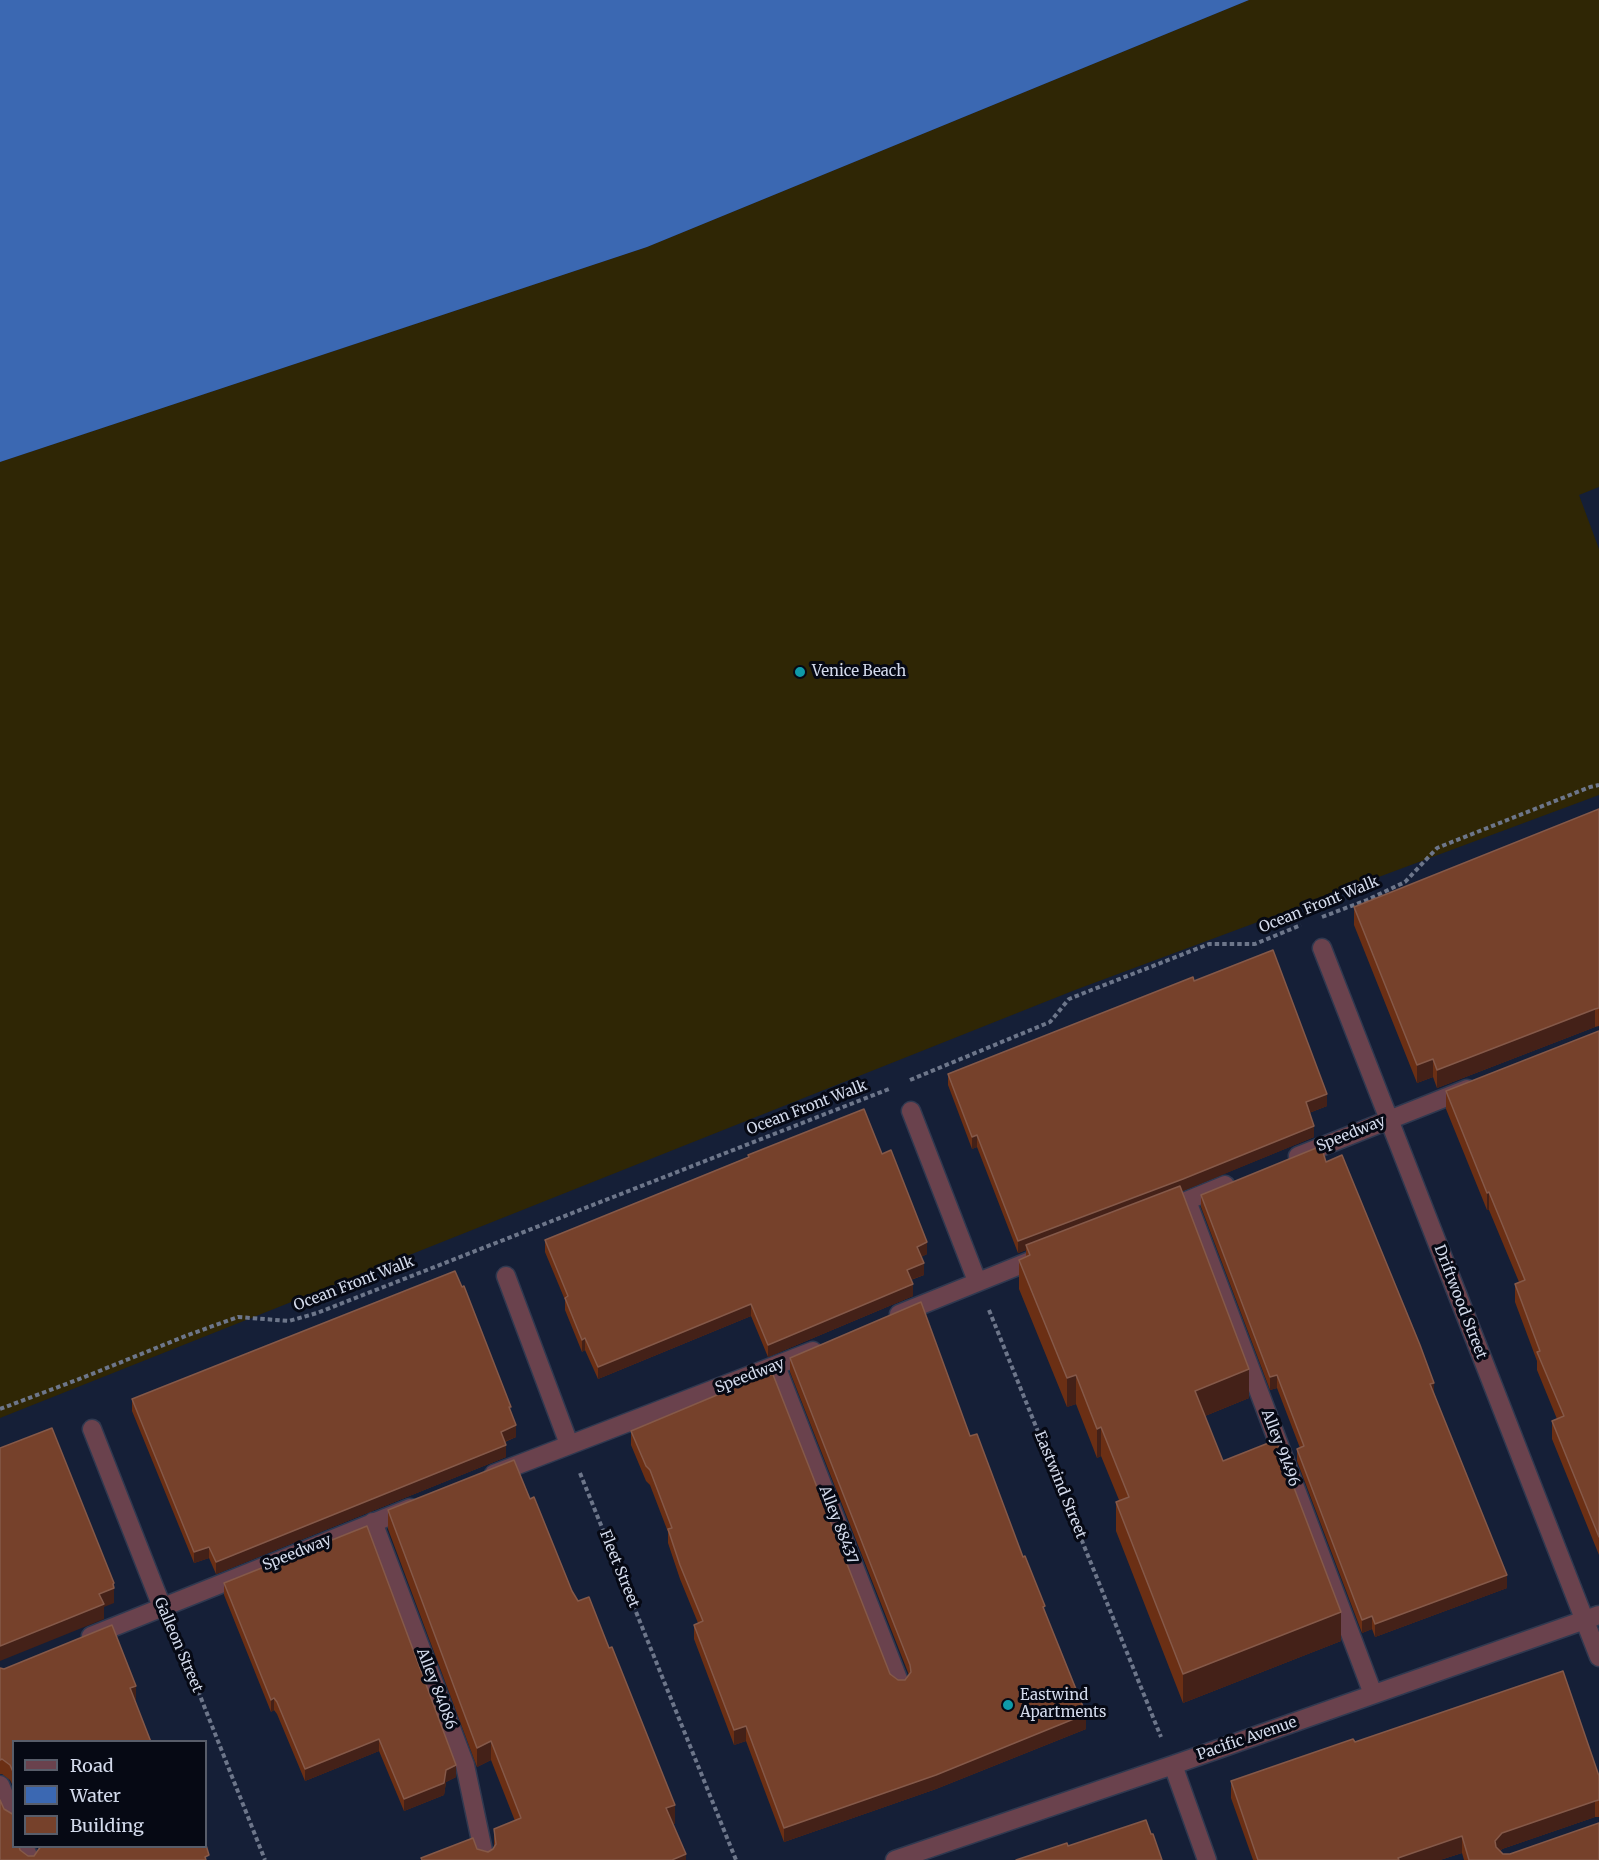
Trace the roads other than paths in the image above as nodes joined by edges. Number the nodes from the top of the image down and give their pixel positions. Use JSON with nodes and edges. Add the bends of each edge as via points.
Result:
{"nodes":[{"id":1,"x":1322,"y":948,"type":"dead end"},
{"id":2,"x":1484,"y":1082,"type":"edge"},
{"id":3,"x":910,"y":1111,"type":"dead end"},
{"id":4,"x":1389,"y":1119,"type":"junction"},
{"id":5,"x":1282,"y":1162,"type":"edge"},
{"id":6,"x":1240,"y":1179,"type":"edge"},
{"id":7,"x":1186,"y":1201,"type":"junction"},
{"id":8,"x":1142,"y":1218,"type":"edge"},
{"id":9,"x":1054,"y":1252,"type":"edge"},
{"id":10,"x":506,"y":1276,"type":"dead end"},
{"id":11,"x":977,"y":1281,"type":"junction"},
{"id":12,"x":882,"y":1322,"type":"edge"},
{"id":13,"x":829,"y":1344,"type":"edge"},
{"id":14,"x":776,"y":1366,"type":"junction"},
{"id":15,"x":92,"y":1429,"type":"dead end"},
{"id":16,"x":569,"y":1444,"type":"junction"},
{"id":17,"x":482,"y":1479,"type":"edge"},
{"id":18,"x":427,"y":1501,"type":"edge"},
{"id":19,"x":373,"y":1522,"type":"junction"},
{"id":20,"x":162,"y":1607,"type":"junction"},
{"id":21,"x":1592,"y":1618,"type":"edge"},
{"id":22,"x":75,"y":1642,"type":"edge"},
{"id":23,"x":1599,"y":1657,"type":"edge"},
{"id":24,"x":900,"y":1684,"type":"edge"},
{"id":25,"x":1373,"y":1694,"type":"junction"},
{"id":26,"x":1173,"y":1765,"type":"junction"},
{"id":27,"x":0,"y":1785,"type":"edge"},
{"id":28,"x":12,"y":1814,"type":"edge"},
{"id":29,"x":484,"y":1860,"type":"edge"},
{"id":30,"x":895,"y":1860,"type":"edge"},
{"id":31,"x":1207,"y":1860,"type":"edge"}],
"edges":[{"from":1,"to":4,"type":"street","name":"Driftwood Street"},
{"from":2,"to":4,"type":"street","name":"Speedway"},
{"from":3,"to":11,"type":"street"},
{"from":4,"to":5,"type":"street","name":"Speedway"},
{"from":4,"to":21,"type":"street","name":"Driftwood Street"},
{"from":6,"to":7,"type":"street"},
{"from":7,"to":8,"type":"street"},
{"from":7,"to":25,"type":"street","name":"Alley 91496"},
{"from":9,"to":11,"type":"street"},
{"from":10,"to":16,"type":"street"},
{"from":11,"to":12,"type":"street"},
{"from":13,"to":14,"type":"street","name":"Speedway"},
{"from":14,"to":16,"type":"street","name":"Speedway"},
{"from":14,"to":24,"type":"street","name":"Alley 88437"},
{"from":15,"to":20,"type":"street","name":"Galleon Street"},
{"from":16,"to":17,"type":"street","name":"Speedway"},
{"from":18,"to":19,"type":"street","name":"Speedway"},
{"from":19,"to":20,"type":"street","name":"Speedway"},
{"from":19,"to":29,"type":"street","name":"Alley 84086","via":[[465,1765]]},
{"from":20,"to":22,"type":"street","name":"Speedway"},
{"from":21,"to":23,"type":"street","name":"Driftwood Street"},
{"from":21,"to":25,"type":"street","name":"Pacific Avenue"},
{"from":25,"to":26,"type":"street","name":"Pacific Avenue"},
{"from":26,"to":30,"type":"street","name":"Pacific Avenue"},
{"from":26,"to":31,"type":"street"},
{"from":27,"to":28,"type":"street"}]}
